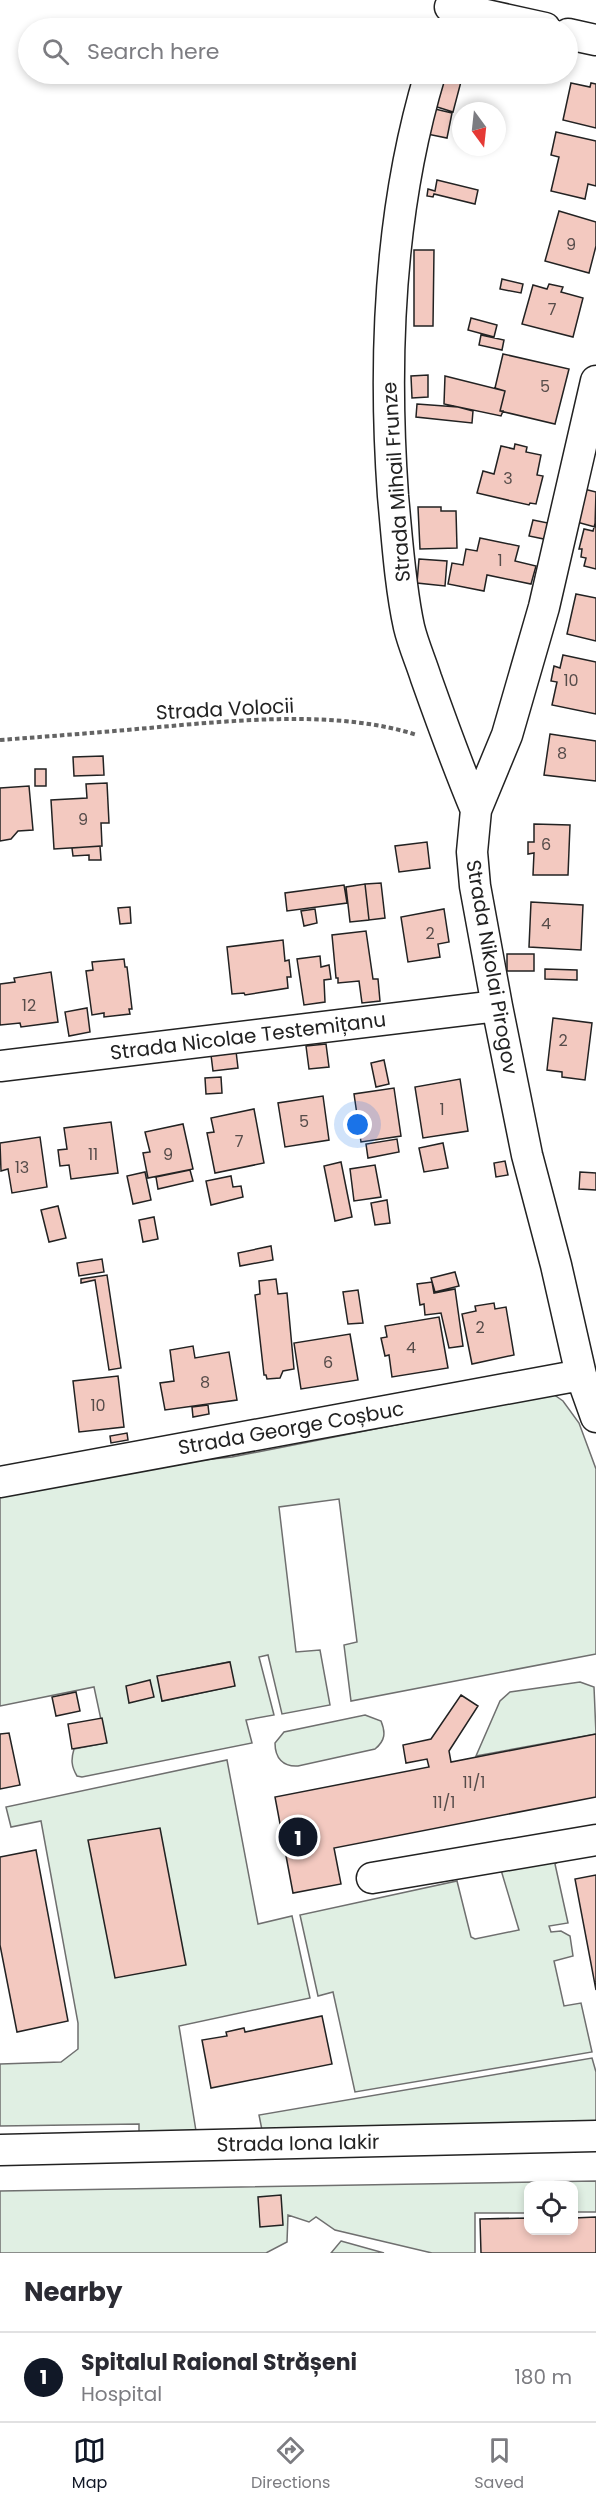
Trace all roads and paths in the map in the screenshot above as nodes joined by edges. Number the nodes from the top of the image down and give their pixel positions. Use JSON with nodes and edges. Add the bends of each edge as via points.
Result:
{"nodes":[{"id":1,"x":448,"y":12,"type":"edge"},
{"id":2,"x":484,"y":18,"type":"edge"},
{"id":3,"x":578,"y":36,"type":"edge"},
{"id":4,"x":596,"y":40,"type":"edge"},
{"id":5,"x":427,"y":84,"type":"edge"},
{"id":6,"x":596,"y":381,"type":"edge"},
{"id":7,"x":0,"y":740,"type":"edge"},
{"id":8,"x":449,"y":745,"type":"junction"},
{"id":9,"x":476,"y":810,"type":"junction"},
{"id":10,"x":497,"y":1006,"type":"junction"},
{"id":11,"x":0,"y":1066,"type":"edge"},
{"id":12,"x":581,"y":1375,"type":"junction"},
{"id":13,"x":596,"y":1417,"type":"edge"},
{"id":14,"x":0,"y":1482,"type":"edge"},
{"id":15,"x":596,"y":1840,"type":"edge"},
{"id":16,"x":372,"y":1878,"type":"dead end"},
{"id":17,"x":596,"y":2136,"type":"edge"},
{"id":18,"x":0,"y":2150,"type":"edge"}],
"edges":[{"from":1,"to":2,"type":"street"},
{"from":3,"to":4,"type":"street"},
{"from":5,"to":8,"type":"street","name":"Strada Mihail Frunze","via":[[415,123],[398,226],[389,334],[388,419],[409,627]]},
{"from":6,"to":9,"type":"street","name":"Strada Nikolai Pirogov","via":[[544,607],[507,735]]},
{"from":7,"to":8,"type":"path","name":"Strada Volocii","via":[[230,721],[292,720],[388,725]]},
{"from":8,"to":9,"type":"street","name":"Strada Mihail Frunze"},
{"from":9,"to":10,"type":"street","name":"Strada Nikolai Pirogov","via":[[472,852],[475,886]]},
{"from":10,"to":11,"type":"street","name":"Strada Nicolae Testemițanu"},
{"from":10,"to":12,"type":"street","name":"Strada Nikolai Pirogov","via":[[527,1155]]},
{"from":12,"to":13,"type":"street","name":"Strada Nikolai Pirogov"},
{"from":12,"to":14,"type":"street","name":"Strada George Coșbuc"},
{"from":15,"to":16,"type":"street"},
{"from":17,"to":18,"type":"street","name":"Strada Iona Iakir"}]}
